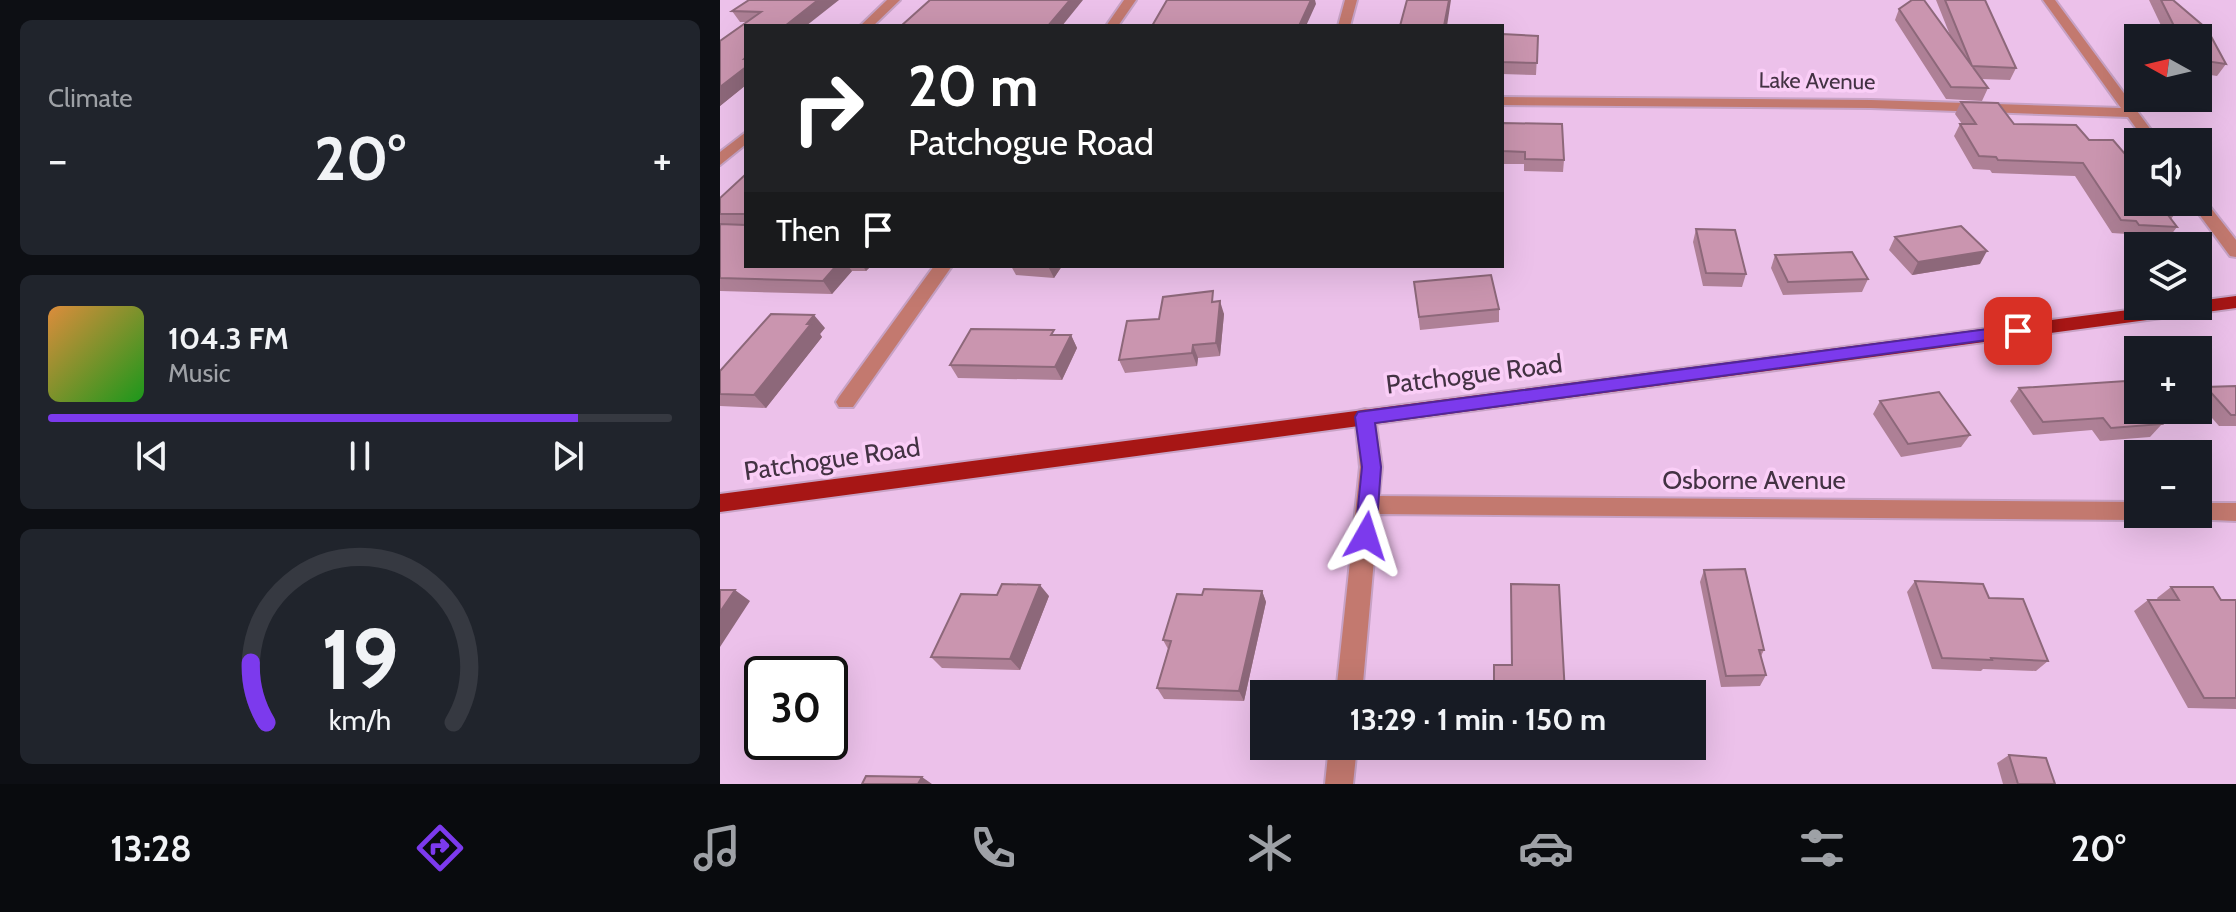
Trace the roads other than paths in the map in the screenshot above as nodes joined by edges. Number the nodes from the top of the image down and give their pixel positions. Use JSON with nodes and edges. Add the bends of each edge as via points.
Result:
{"nodes":[{"id":1,"x":894,"y":0,"type":"edge"},
{"id":2,"x":1130,"y":0,"type":"edge"},
{"id":3,"x":1351,"y":0,"type":"edge"},
{"id":4,"x":2049,"y":0,"type":"edge"},
{"id":5,"x":868,"y":24,"type":"edge"},
{"id":6,"x":1113,"y":24,"type":"edge"},
{"id":7,"x":1345,"y":24,"type":"edge"},
{"id":8,"x":1504,"y":101,"type":"edge"},
{"id":9,"x":2131,"y":113,"type":"junction"},
{"id":10,"x":2142,"y":128,"type":"edge"},
{"id":11,"x":744,"y":138,"type":"edge"},
{"id":12,"x":720,"y":160,"type":"edge"},
{"id":13,"x":2209,"y":216,"type":"edge"},
{"id":14,"x":2236,"y":252,"type":"edge"},
{"id":15,"x":942,"y":268,"type":"edge"},
{"id":16,"x":2236,"y":302,"type":"edge"},
{"id":17,"x":846,"y":402,"type":"dead end"},
{"id":18,"x":1365,"y":417,"type":"junction"},
{"id":19,"x":720,"y":503,"type":"edge"},
{"id":20,"x":1369,"y":505,"type":"junction"},
{"id":21,"x":2124,"y":511,"type":"edge"},
{"id":22,"x":2212,"y":512,"type":"edge"},
{"id":23,"x":2236,"y":512,"type":"edge"},
{"id":24,"x":1350,"y":680,"type":"edge"},
{"id":25,"x":1342,"y":760,"type":"edge"},
{"id":26,"x":1339,"y":784,"type":"edge"}],
"edges":[{"from":1,"to":5,"type":"street"},
{"from":2,"to":6,"type":"street"},
{"from":3,"to":7,"type":"street"},
{"from":4,"to":9,"type":"street"},
{"from":8,"to":9,"type":"street","name":"Lake Avenue","via":[[1871,104]]},
{"from":9,"to":10,"type":"street"},
{"from":11,"to":12,"type":"street"},
{"from":13,"to":14,"type":"street"},
{"from":15,"to":17,"type":"street"},
{"from":16,"to":18,"type":"main road","name":"Patchogue Road"},
{"from":18,"to":19,"type":"main road","name":"Patchogue Road"},
{"from":18,"to":20,"type":"street","via":[[1371,453]]},
{"from":20,"to":21,"type":"street","name":"Osborne Avenue"},
{"from":20,"to":24,"type":"street"},
{"from":22,"to":23,"type":"street"},
{"from":25,"to":26,"type":"street"}]}
